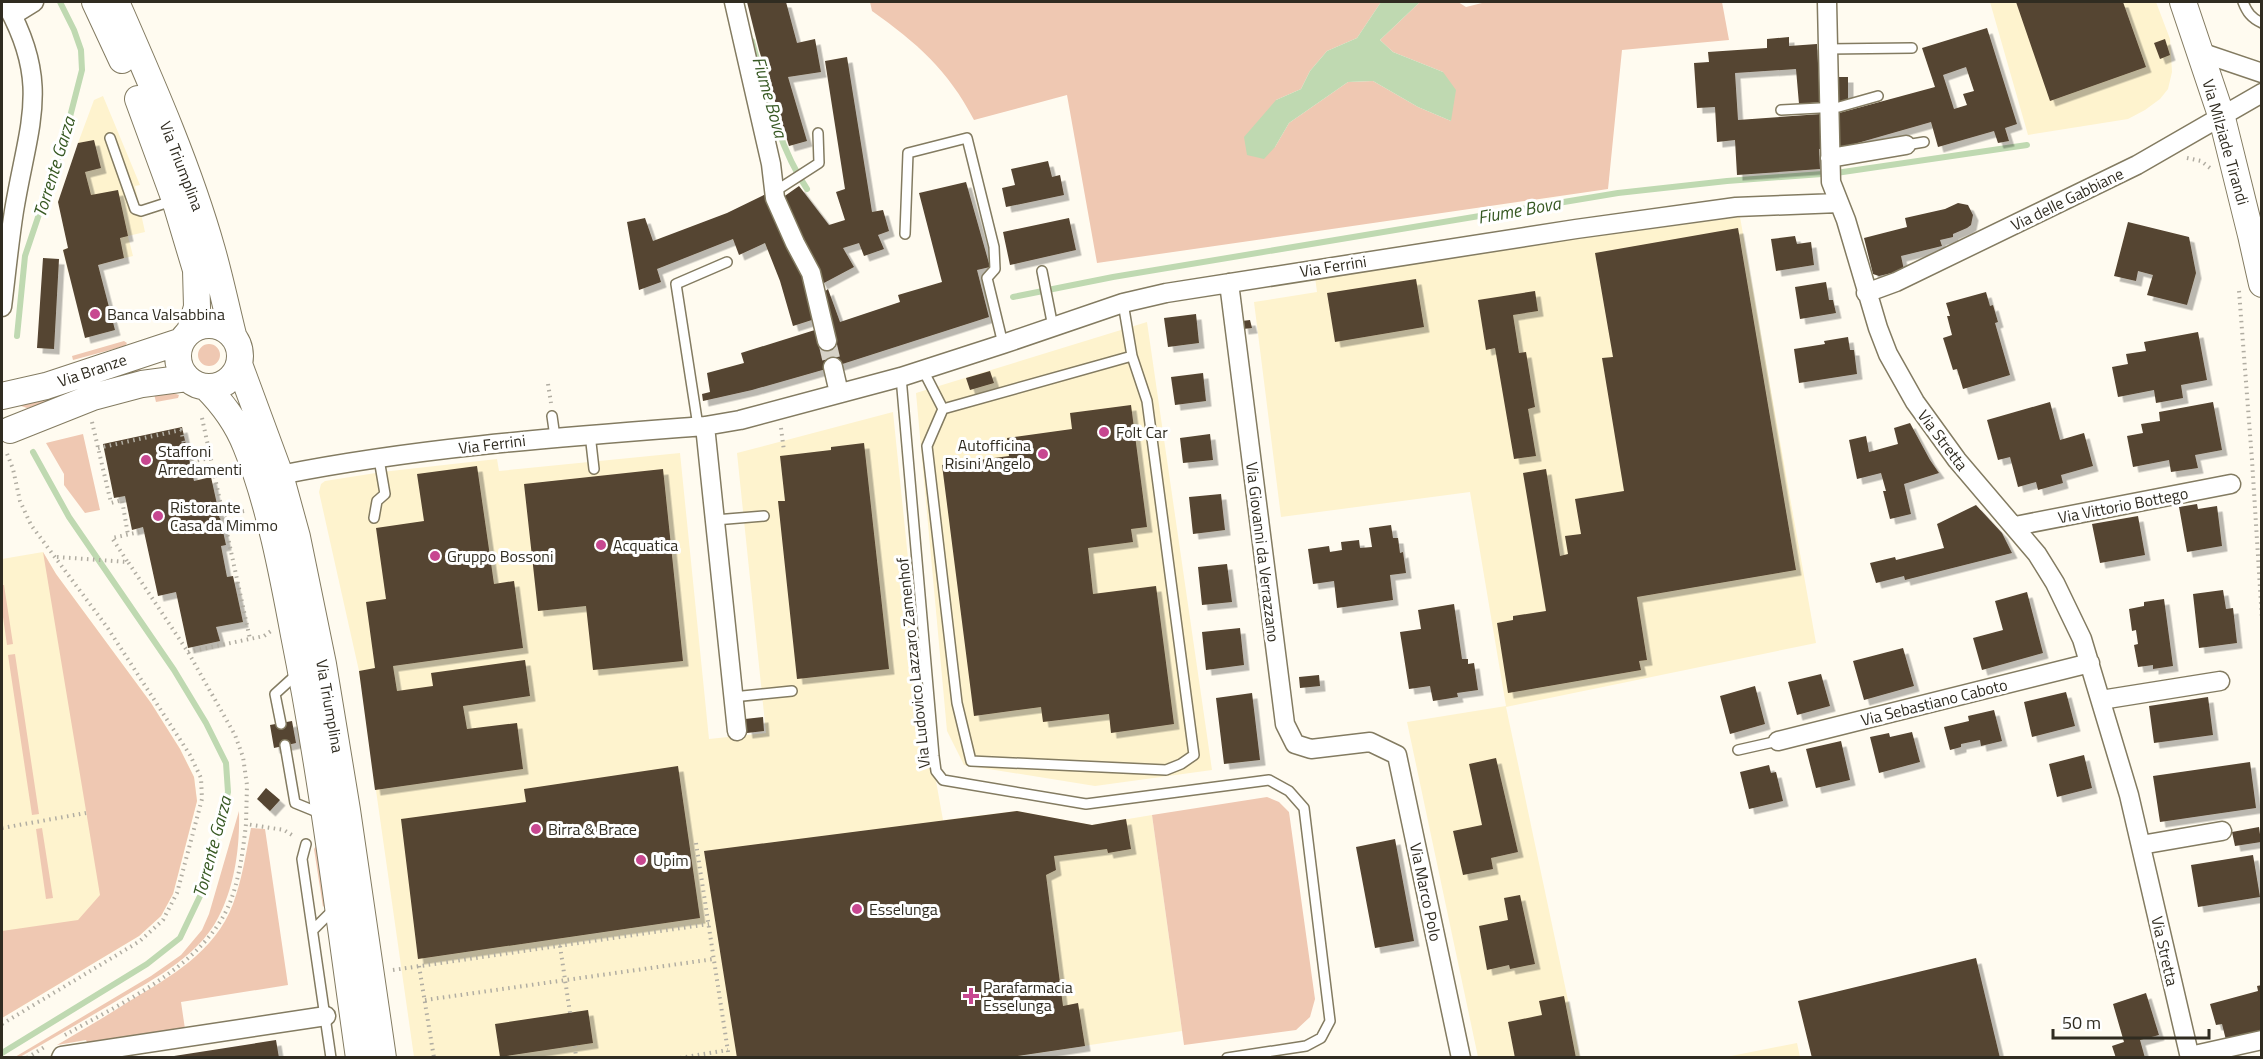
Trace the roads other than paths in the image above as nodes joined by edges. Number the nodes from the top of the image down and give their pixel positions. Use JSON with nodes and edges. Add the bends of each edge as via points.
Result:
{"nodes":[{"id":1,"x":34,"y":2,"type":"edge"},
{"id":2,"x":95,"y":2,"type":"edge"},
{"id":3,"x":116,"y":2,"type":"edge"},
{"id":4,"x":734,"y":2,"type":"edge"},
{"id":5,"x":1827,"y":2,"type":"edge"},
{"id":6,"x":2183,"y":2,"type":"edge"},
{"id":7,"x":2243,"y":2,"type":"edge"},
{"id":8,"x":9,"y":8,"type":"edge"},
{"id":9,"x":2262,"y":23,"type":"edge"},
{"id":10,"x":1912,"y":48,"type":"dead end"},
{"id":11,"x":1827,"y":49,"type":"junction"},
{"id":12,"x":2200,"y":52,"type":"junction"},
{"id":13,"x":2262,"y":73,"type":"edge"},
{"id":14,"x":2262,"y":93,"type":"edge"},
{"id":15,"x":1878,"y":96,"type":"dead end"},
{"id":16,"x":1828,"y":108,"type":"junction"},
{"id":17,"x":1780,"y":110,"type":"dead end"},
{"id":18,"x":2222,"y":118,"type":"junction"},
{"id":19,"x":818,"y":133,"type":"dead end"},
{"id":20,"x":110,"y":138,"type":"dead end"},
{"id":21,"x":1915,"y":143,"type":"dead end"},
{"id":22,"x":1830,"y":158,"type":"junction"},
{"id":23,"x":774,"y":192,"type":"junction"},
{"id":24,"x":175,"y":200,"type":"junction"},
{"id":25,"x":1839,"y":203,"type":"junction"},
{"id":26,"x":906,"y":234,"type":"dead end"},
{"id":27,"x":727,"y":262,"type":"dead end"},
{"id":28,"x":1042,"y":271,"type":"dead end"},
{"id":29,"x":1229,"y":283,"type":"junction"},
{"id":30,"x":2250,"y":287,"type":"edge"},
{"id":31,"x":1866,"y":292,"type":"junction"},
{"id":32,"x":1123,"y":303,"type":"junction"},
{"id":33,"x":2,"y":307,"type":"edge"},
{"id":34,"x":1053,"y":327,"type":"junction"},
{"id":35,"x":233,"y":335,"type":"junction"},
{"id":36,"x":186,"y":336,"type":"junction"},
{"id":37,"x":827,"y":341,"type":"tunnel mouth"},
{"id":38,"x":1003,"y":344,"type":"junction"},
{"id":39,"x":1132,"y":356,"type":"junction"},
{"id":40,"x":239,"y":364,"type":"junction"},
{"id":41,"x":833,"y":367,"type":"tunnel mouth"},
{"id":42,"x":924,"y":370,"type":"junction"},
{"id":43,"x":901,"y":377,"type":"junction"},
{"id":44,"x":197,"y":382,"type":"junction"},
{"id":45,"x":839,"y":393,"type":"junction"},
{"id":46,"x":2,"y":396,"type":"edge"},
{"id":47,"x":943,"y":409,"type":"junction"},
{"id":48,"x":552,"y":416,"type":"dead end"},
{"id":49,"x":701,"y":426,"type":"junction"},
{"id":50,"x":590,"y":434,"type":"junction"},
{"id":51,"x":555,"y":437,"type":"junction"},
{"id":52,"x":5,"y":439,"type":"edge"},
{"id":53,"x":379,"y":459,"type":"junction"},
{"id":54,"x":594,"y":469,"type":"dead end"},
{"id":55,"x":280,"y":475,"type":"junction"},
{"id":56,"x":2231,"y":484,"type":"dead end"},
{"id":57,"x":764,"y":516,"type":"dead end"},
{"id":58,"x":374,"y":518,"type":"dead end"},
{"id":59,"x":715,"y":520,"type":"junction"},
{"id":60,"x":2015,"y":526,"type":"junction"},
{"id":61,"x":2090,"y":663,"type":"junction"},
{"id":62,"x":301,"y":671,"type":"junction"},
{"id":63,"x":2220,"y":681,"type":"dead end"},
{"id":64,"x":792,"y":691,"type":"dead end"},
{"id":65,"x":733,"y":697,"type":"junction"},
{"id":66,"x":2101,"y":700,"type":"junction"},
{"id":67,"x":281,"y":723,"type":"dead end"},
{"id":68,"x":737,"y":731,"type":"dead end"},
{"id":69,"x":1778,"y":741,"type":"joint"},
{"id":70,"x":1370,"y":742,"type":"joint"},
{"id":71,"x":285,"y":745,"type":"dead end"},
{"id":72,"x":1738,"y":750,"type":"dead end"},
{"id":73,"x":326,"y":816,"type":"junction"},
{"id":74,"x":2222,"y":831,"type":"dead end"},
{"id":75,"x":306,"y":844,"type":"road end"},
{"id":76,"x":2141,"y":845,"type":"junction"},
{"id":77,"x":338,"y":904,"type":"junction"},
{"id":78,"x":313,"y":930,"type":"junction"},
{"id":79,"x":326,"y":1016,"type":"junction"},
{"id":80,"x":2262,"y":1040,"type":"edge"},
{"id":81,"x":55,"y":1048,"type":"edge"},
{"id":82,"x":2190,"y":1057,"type":"edge"},
{"id":83,"x":330,"y":1058,"type":"edge"},
{"id":84,"x":359,"y":1058,"type":"edge"},
{"id":85,"x":383,"y":1058,"type":"edge"},
{"id":86,"x":1227,"y":1058,"type":"edge"},
{"id":87,"x":1461,"y":1058,"type":"edge"}],
"edges":[{"from":1,"to":8,"type":"street"},
{"from":2,"to":24,"type":"main road","name":"Via Triumplina","via":[[140,105]]},
{"from":3,"to":35,"type":"main road","name":"Via Triumplina","via":[[200,213]]},
{"from":4,"to":23,"type":"street"},
{"from":5,"to":11,"type":"street","name":"Via Stretta"},
{"from":6,"to":12,"type":"main road","name":"Via Milziade Tirandi"},
{"from":7,"to":9,"type":"lane","via":[[2254,19]]},
{"from":8,"to":33,"type":"street","via":[[28,52],[34,92]]},
{"from":10,"to":11,"type":"lane"},
{"from":11,"to":16,"type":"street","name":"Via Stretta"},
{"from":12,"to":13,"type":"street"},
{"from":12,"to":18,"type":"main road","name":"Via Milziade Tirandi"},
{"from":14,"to":18,"type":"street","name":"Via delle Gabbiane"},
{"from":15,"to":16,"type":"lane"},
{"from":16,"to":17,"type":"lane"},
{"from":16,"to":22,"type":"street","name":"Via Stretta"},
{"from":18,"to":30,"type":"main road","name":"Via Milziade Tirandi","via":[[2251,235]]},
{"from":18,"to":31,"type":"street","name":"Via delle Gabbiane","via":[[2138,165],[1896,282]]},
{"from":19,"to":23,"type":"lane","via":[[819,163]]},
{"from":20,"to":24,"type":"lane","via":[[135,209],[141,211]]},
{"from":21,"to":22,"type":"street"},
{"from":22,"to":25,"type":"street","name":"Via Stretta","via":[[1831,182]]},
{"from":23,"to":37,"type":"street","via":[[811,273]]},
{"from":24,"to":36,"type":"main road","name":"Via Triumplina","via":[[198,284],[197,307]]},
{"from":25,"to":29,"type":"street","name":"Via Ferrini","via":[[1725,209]]},
{"from":25,"to":31,"type":"street","name":"Via Stretta"},
{"from":26,"to":38,"type":"lane","via":[[908,153],[967,138],[994,247],[995,269],[987,278]]},
{"from":27,"to":49,"type":"lane","via":[[676,284]]},
{"from":28,"to":34,"type":"lane"},
{"from":29,"to":32,"type":"street","name":"Via Ferrini"},
{"from":29,"to":70,"type":"street","name":"Via Giovanni da Verrazzano","via":[[1285,724],[1295,744],[1311,749]]},
{"from":31,"to":60,"type":"street","name":"Via Stretta","via":[[1888,354],[1915,402],[1957,460]]},
{"from":32,"to":34,"type":"street","name":"Via Ferrini"},
{"from":32,"to":39,"type":"lane"},
{"from":34,"to":38,"type":"street","name":"Via Ferrini"},
{"from":35,"to":36,"type":"main road","via":[[208,324]]},
{"from":35,"to":40,"type":"main road","name":"Via Triumplina","via":[[240,349]]},
{"from":36,"to":44,"type":"main road","name":"Via Triumplina","via":[[178,361]]},
{"from":36,"to":46,"type":"main road","name":"Via Branze","via":[[46,386]]},
{"from":38,"to":42,"type":"street","name":"Via Ferrini"},
{"from":39,"to":47,"type":"lane"},
{"from":39,"to":47,"type":"lane","via":[[1147,401],[1194,754],[1166,770],[971,761],[957,703],[927,446]]},
{"from":40,"to":44,"type":"main road","via":[[229,380],[218,385]]},
{"from":40,"to":55,"type":"main road","name":"Via Triumplina"},
{"from":41,"to":45,"type":"street"},
{"from":42,"to":43,"type":"street","name":"Via Ferrini"},
{"from":42,"to":47,"type":"lane"},
{"from":43,"to":45,"type":"street","name":"Via Ferrini"},
{"from":43,"to":86,"type":"lane","name":"Via Ludovico Lazzaro Zamenhof","via":[[934,756],[936,771],[943,780],[1086,804],[1269,780],[1289,791],[1305,808],[1330,1021],[1321,1038],[1306,1047]]},
{"from":44,"to":52,"type":"main road","name":"Via Branze","via":[[142,384],[93,398]]},
{"from":44,"to":62,"type":"main road","name":"Via Triumplina","via":[[234,421],[252,462],[282,576]]},
{"from":45,"to":49,"type":"street","name":"Via Ferrini","via":[[740,420]]},
{"from":46,"to":52,"type":"main road","name":"Via Branze","via":[[13,411]]},
{"from":48,"to":51,"type":"lane"},
{"from":49,"to":50,"type":"street","name":"Via Ferrini"},
{"from":49,"to":59,"type":"street"},
{"from":50,"to":51,"type":"street","name":"Via Ferrini"},
{"from":50,"to":54,"type":"lane"},
{"from":51,"to":53,"type":"street","name":"Via Ferrini"},
{"from":53,"to":55,"type":"street","name":"Via Ferrini"},
{"from":53,"to":58,"type":"lane","via":[[385,494],[377,501]]},
{"from":55,"to":85,"type":"main road","name":"Via Triumplina","via":[[323,664]]},
{"from":56,"to":60,"type":"street","name":"Via Vittorio Bottego"},
{"from":57,"to":59,"type":"lane"},
{"from":59,"to":65,"type":"street"},
{"from":60,"to":61,"type":"street","name":"Via Stretta","via":[[2055,583]]},
{"from":61,"to":66,"type":"street","name":"Via Stretta"},
{"from":61,"to":69,"type":"street","name":"Via Sebastiano Caboto"},
{"from":62,"to":67,"type":"lane","via":[[275,694]]},
{"from":62,"to":73,"type":"main road","name":"Via Triumplina"},
{"from":63,"to":66,"type":"street"},
{"from":64,"to":65,"type":"lane"},
{"from":65,"to":68,"type":"street"},
{"from":66,"to":76,"type":"street","name":"Via Stretta"},
{"from":69,"to":72,"type":"lane"},
{"from":70,"to":87,"type":"street","name":"Via Marco Polo","via":[[1397,755]]},
{"from":71,"to":73,"type":"lane","via":[[295,803]]},
{"from":73,"to":77,"type":"main road","name":"Via Triumplina"},
{"from":74,"to":76,"type":"street"},
{"from":75,"to":78,"type":"lane","via":[[302,859]]},
{"from":76,"to":82,"type":"street","name":"Via Stretta"},
{"from":77,"to":78,"type":"lane"},
{"from":77,"to":84,"type":"main road","name":"Via Triumplina"},
{"from":78,"to":79,"type":"lane"},
{"from":79,"to":81,"type":"street","via":[[62,1056]]},
{"from":79,"to":83,"type":"lane"},
{"from":80,"to":82,"type":"street","name":"Via Stretta"}]}
